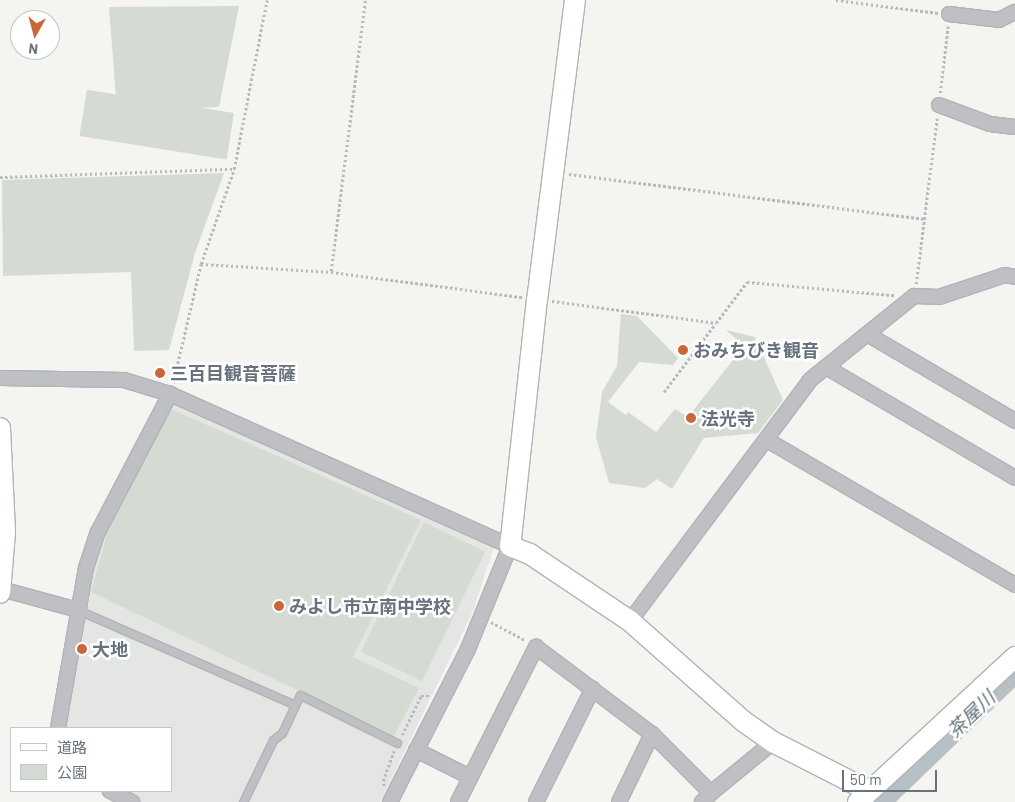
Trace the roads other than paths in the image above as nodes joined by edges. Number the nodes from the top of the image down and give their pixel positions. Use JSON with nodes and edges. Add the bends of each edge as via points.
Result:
{"nodes":[{"id":1,"x":575,"y":0,"type":"edge"},
{"id":2,"x":1015,"y":12,"type":"edge"},
{"id":3,"x":949,"y":14,"type":"road end"},
{"id":4,"x":938,"y":105,"type":"road end"},
{"id":5,"x":1015,"y":127,"type":"edge"},
{"id":6,"x":1015,"y":277,"type":"edge"},
{"id":7,"x":867,"y":334,"type":"junction"},
{"id":8,"x":826,"y":367,"type":"junction"},
{"id":9,"x":0,"y":378,"type":"edge"},
{"id":10,"x":170,"y":394,"type":"junction"},
{"id":11,"x":1015,"y":421,"type":"edge"},
{"id":12,"x":0,"y":428,"type":"edge"},
{"id":13,"x":767,"y":440,"type":"junction"},
{"id":14,"x":1015,"y":478,"type":"edge"},
{"id":15,"x":510,"y":546,"type":"junction"},
{"id":16,"x":1014,"y":581,"type":"edge"},
{"id":17,"x":0,"y":591,"type":"edge"},
{"id":18,"x":78,"y":610,"type":"junction"},
{"id":19,"x":630,"y":621,"type":"junction"},
{"id":20,"x":1015,"y":657,"type":"edge"},
{"id":21,"x":593,"y":688,"type":"junction"},
{"id":22,"x":295,"y":705,"type":"junction"},
{"id":23,"x":58,"y":727,"type":"edge"},
{"id":24,"x":652,"y":734,"type":"junction"},
{"id":25,"x":773,"y":742,"type":"junction"},
{"id":26,"x":397,"y":743,"type":"road end"},
{"id":27,"x":416,"y":750,"type":"junction"},
{"id":28,"x":470,"y":777,"type":"junction"},
{"id":29,"x":112,"y":792,"type":"edge"},
{"id":30,"x":388,"y":797,"type":"edge"},
{"id":31,"x":864,"y":797,"type":"edge"},
{"id":32,"x":707,"y":798,"type":"edge"},
{"id":33,"x":127,"y":801,"type":"edge"},
{"id":34,"x":243,"y":802,"type":"edge"},
{"id":35,"x":458,"y":802,"type":"edge"},
{"id":36,"x":536,"y":802,"type":"edge"},
{"id":37,"x":619,"y":802,"type":"edge"}],
"edges":[{"from":1,"to":15,"type":"street","via":[[536,299]]},
{"from":2,"to":3,"type":"street","via":[[999,20]]},
{"from":4,"to":5,"type":"street","via":[[990,124]]},
{"from":6,"to":7,"type":"street","via":[[1005,275],[938,297],[914,296]]},
{"from":7,"to":8,"type":"street"},
{"from":7,"to":11,"type":"street"},
{"from":8,"to":13,"type":"street","via":[[810,380]]},
{"from":8,"to":14,"type":"street"},
{"from":9,"to":10,"type":"street","via":[[124,380]]},
{"from":10,"to":15,"type":"street"},
{"from":10,"to":18,"type":"street","via":[[98,532]]},
{"from":12,"to":17,"type":"street","via":[[5,532]]},
{"from":13,"to":16,"type":"street"},
{"from":13,"to":19,"type":"street"},
{"from":15,"to":19,"type":"street","via":[[530,554]]},
{"from":15,"to":27,"type":"street","via":[[482,617]]},
{"from":17,"to":18,"type":"street"},
{"from":18,"to":22,"type":"lane"},
{"from":18,"to":23,"type":"street"},
{"from":19,"to":25,"type":"street","via":[[743,721]]},
{"from":20,"to":31,"type":"street"},
{"from":21,"to":24,"type":"street"},
{"from":21,"to":28,"type":"street","via":[[536,647]]},
{"from":21,"to":36,"type":"street"},
{"from":22,"to":26,"type":"lane","via":[[300,696]]},
{"from":22,"to":34,"type":"lane","via":[[282,734],[273,740]]},
{"from":24,"to":32,"type":"street"},
{"from":24,"to":37,"type":"street"},
{"from":25,"to":31,"type":"street"},
{"from":25,"to":32,"type":"street"},
{"from":27,"to":28,"type":"street"},
{"from":27,"to":30,"type":"street"},
{"from":28,"to":35,"type":"street"},
{"from":29,"to":33,"type":"street"}]}
